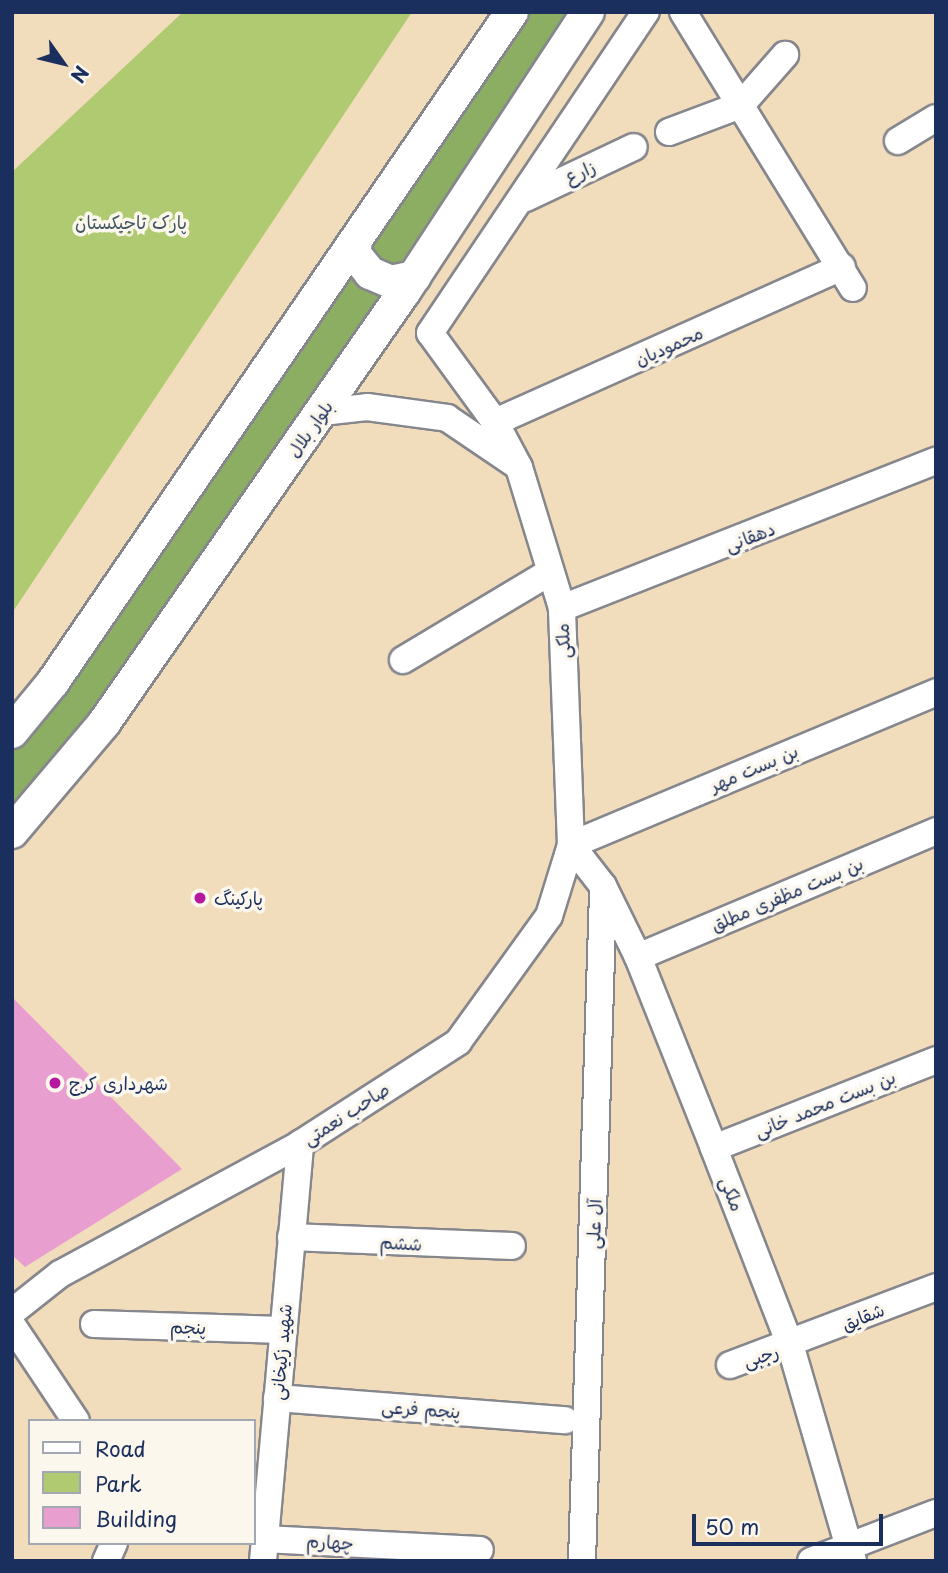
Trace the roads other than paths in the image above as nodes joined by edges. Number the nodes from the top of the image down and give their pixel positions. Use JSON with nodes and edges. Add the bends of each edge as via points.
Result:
{"nodes":[{"id":1,"x":512,"y":12,"type":"edge"},
{"id":2,"x":589,"y":12,"type":"edge"},
{"id":3,"x":646,"y":12,"type":"edge"},
{"id":4,"x":683,"y":12,"type":"edge"},
{"id":5,"x":785,"y":55,"type":"dead end"},
{"id":6,"x":741,"y":105,"type":"junction"},
{"id":7,"x":936,"y":118,"type":"edge"},
{"id":8,"x":668,"y":132,"type":"dead end"},
{"id":9,"x":898,"y":141,"type":"dead end"},
{"id":10,"x":634,"y":147,"type":"dead end"},
{"id":11,"x":526,"y":198,"type":"junction"},
{"id":12,"x":356,"y":241,"type":"junction"},
{"id":13,"x":414,"y":277,"type":"junction"},
{"id":14,"x":322,"y":412,"type":"junction"},
{"id":15,"x":495,"y":422,"type":"junction"},
{"id":16,"x":936,"y":461,"type":"edge"},
{"id":17,"x":519,"y":467,"type":"junction"},
{"id":18,"x":550,"y":572,"type":"junction"},
{"id":19,"x":562,"y":608,"type":"junction"},
{"id":20,"x":403,"y":660,"type":"dead end"},
{"id":21,"x":936,"y":692,"type":"edge"},
{"id":22,"x":12,"y":732,"type":"edge"},
{"id":23,"x":936,"y":831,"type":"edge"},
{"id":24,"x":12,"y":832,"type":"edge"},
{"id":25,"x":571,"y":833,"type":"junction"},
{"id":26,"x":603,"y":887,"type":"junction"},
{"id":27,"x":638,"y":957,"type":"junction"},
{"id":28,"x":936,"y":1060,"type":"edge"},
{"id":29,"x":300,"y":1144,"type":"junction"},
{"id":30,"x":714,"y":1148,"type":"junction"},
{"id":31,"x":291,"y":1237,"type":"junction"},
{"id":32,"x":512,"y":1247,"type":"dead end"},
{"id":33,"x":936,"y":1287,"type":"edge"},
{"id":34,"x":12,"y":1312,"type":"edge"},
{"id":35,"x":94,"y":1324,"type":"dead end"},
{"id":36,"x":12,"y":1325,"type":"edge"},
{"id":37,"x":283,"y":1330,"type":"junction"},
{"id":38,"x":791,"y":1347,"type":"junction"},
{"id":39,"x":730,"y":1365,"type":"dead end"},
{"id":40,"x":277,"y":1398,"type":"junction"},
{"id":41,"x":75,"y":1419,"type":"edge"},
{"id":42,"x":565,"y":1420,"type":"dead end"},
{"id":43,"x":261,"y":1503,"type":"edge"},
{"id":44,"x":936,"y":1513,"type":"edge"},
{"id":45,"x":113,"y":1545,"type":"edge"},
{"id":46,"x":263,"y":1550,"type":"edge"},
{"id":47,"x":480,"y":1550,"type":"dead end"},
{"id":48,"x":851,"y":1554,"type":"edge"},
{"id":49,"x":106,"y":1561,"type":"edge"},
{"id":50,"x":582,"y":1561,"type":"edge"},
{"id":51,"x":811,"y":1561,"type":"edge"}],
"edges":[{"from":1,"to":12,"type":"main road"},
{"from":2,"to":13,"type":"main road","name":"بلوار بلال"},
{"from":3,"to":11,"type":"street"},
{"from":4,"to":6,"type":"street","name":"محمودیان"},
{"from":5,"to":6,"type":"street"},
{"from":6,"to":8,"type":"street"},
{"from":6,"to":15,"type":"street","name":"محمودیان","via":[[847,278]]},
{"from":7,"to":9,"type":"street"},
{"from":10,"to":11,"type":"street","name":"زارع"},
{"from":11,"to":15,"type":"street","name":"ملکی","via":[[430,333]]},
{"from":12,"to":13,"type":"main road","via":[[354,253],[370,273],[391,282]]},
{"from":12,"to":22,"type":"main road","via":[[54,682]]},
{"from":13,"to":14,"type":"main road","name":"بلوار بلال"},
{"from":14,"to":17,"type":"street","via":[[367,407],[447,418]]},
{"from":14,"to":24,"type":"main road","name":"بلوار بلال","via":[[104,723]]},
{"from":15,"to":17,"type":"street","name":"ملکی"},
{"from":16,"to":19,"type":"street","name":"دهقانی"},
{"from":17,"to":18,"type":"street","name":"ملکی"},
{"from":18,"to":19,"type":"street","name":"ملکی"},
{"from":18,"to":20,"type":"street"},
{"from":19,"to":25,"type":"street","name":"ملکی"},
{"from":21,"to":25,"type":"street","name":"بن بست مهر"},
{"from":23,"to":27,"type":"street","name":"بن بست مظفری مطلق"},
{"from":25,"to":26,"type":"street","name":"ملکی"},
{"from":25,"to":29,"type":"street","name":"صاحب نعمتی","via":[[549,916],[458,1042]]},
{"from":26,"to":27,"type":"street","name":"ملکی"},
{"from":26,"to":50,"type":"street","name":"آل علی"},
{"from":27,"to":30,"type":"street","name":"ملکی"},
{"from":28,"to":30,"type":"street","name":"بن بست محمد خانی"},
{"from":29,"to":31,"type":"street","name":"شهید زکیخانی"},
{"from":29,"to":34,"type":"street","name":"صاحب نعمتی","via":[[61,1274]]},
{"from":30,"to":38,"type":"street","name":"ملکی"},
{"from":31,"to":32,"type":"street","name":"ششم"},
{"from":31,"to":37,"type":"street","name":"شهید زکیخانی"},
{"from":33,"to":38,"type":"street","name":"شقایق"},
{"from":35,"to":37,"type":"street","name":"پنجم"},
{"from":36,"to":41,"type":"street"},
{"from":37,"to":40,"type":"street","name":"شهید زکیخانی"},
{"from":38,"to":39,"type":"street","name":"رجبی"},
{"from":38,"to":48,"type":"street","name":"ملکی"},
{"from":40,"to":42,"type":"street","name":"پنجم فرعی"},
{"from":40,"to":43,"type":"street","name":"شهید زکیخانی"},
{"from":43,"to":46,"type":"street","name":"شهید زکیخانی"},
{"from":44,"to":48,"type":"street"},
{"from":45,"to":49,"type":"street"},
{"from":46,"to":47,"type":"street","name":"چهارم"},
{"from":48,"to":51,"type":"street"}]}
